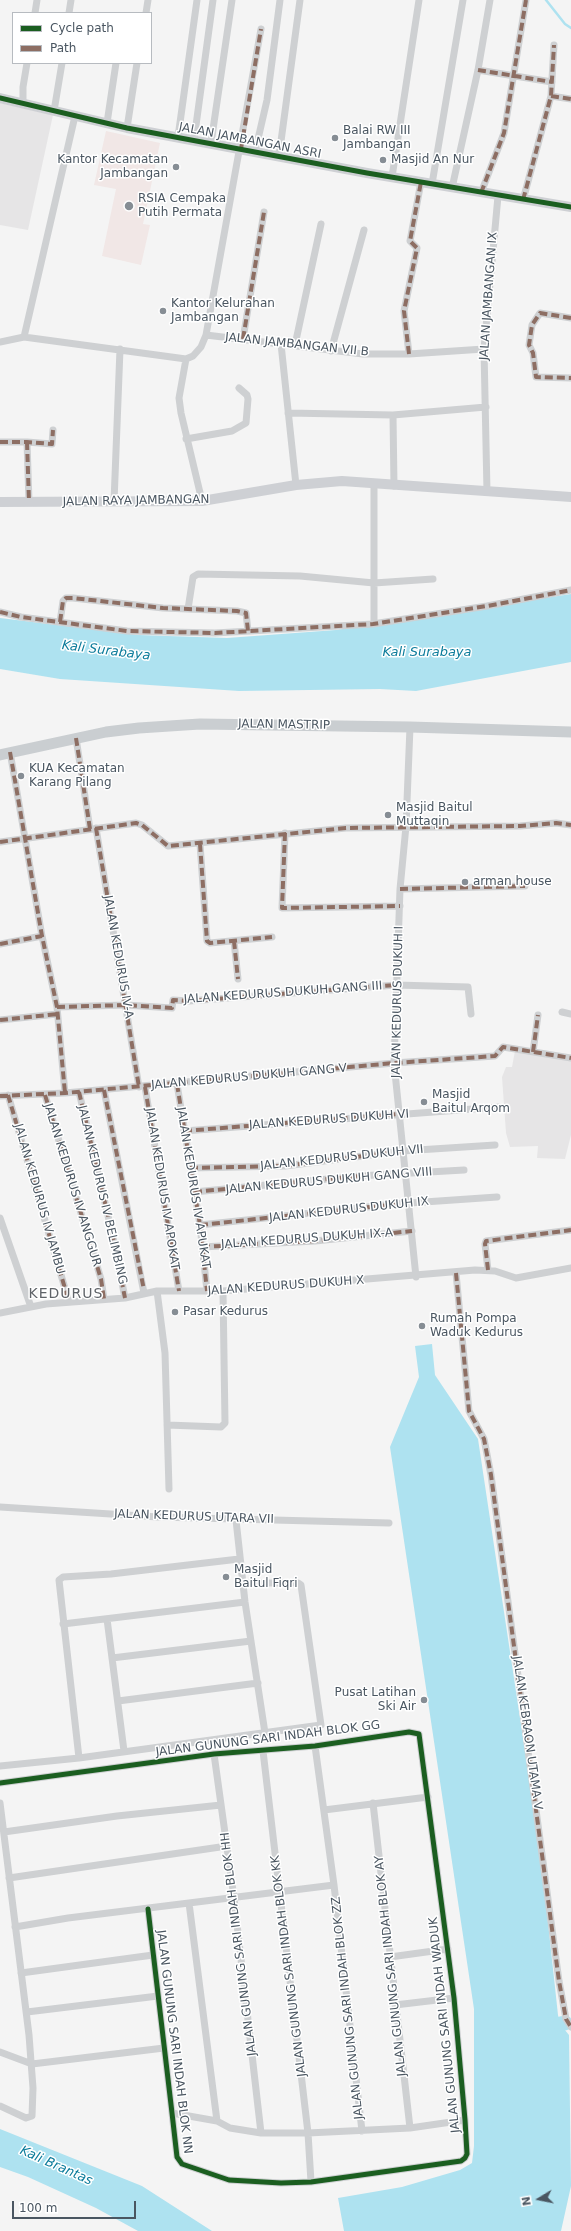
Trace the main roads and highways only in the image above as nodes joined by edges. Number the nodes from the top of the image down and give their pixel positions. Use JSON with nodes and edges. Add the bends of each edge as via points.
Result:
{"nodes":[{"id":1,"x":571,"y":732,"type":"edge"},
{"id":2,"x":5,"y":753,"type":"edge"}],
"edges":[{"from":1,"to":2,"type":"main road","name":"JALAN MASTRIP","via":[[200,724],[139,728]]}]}
